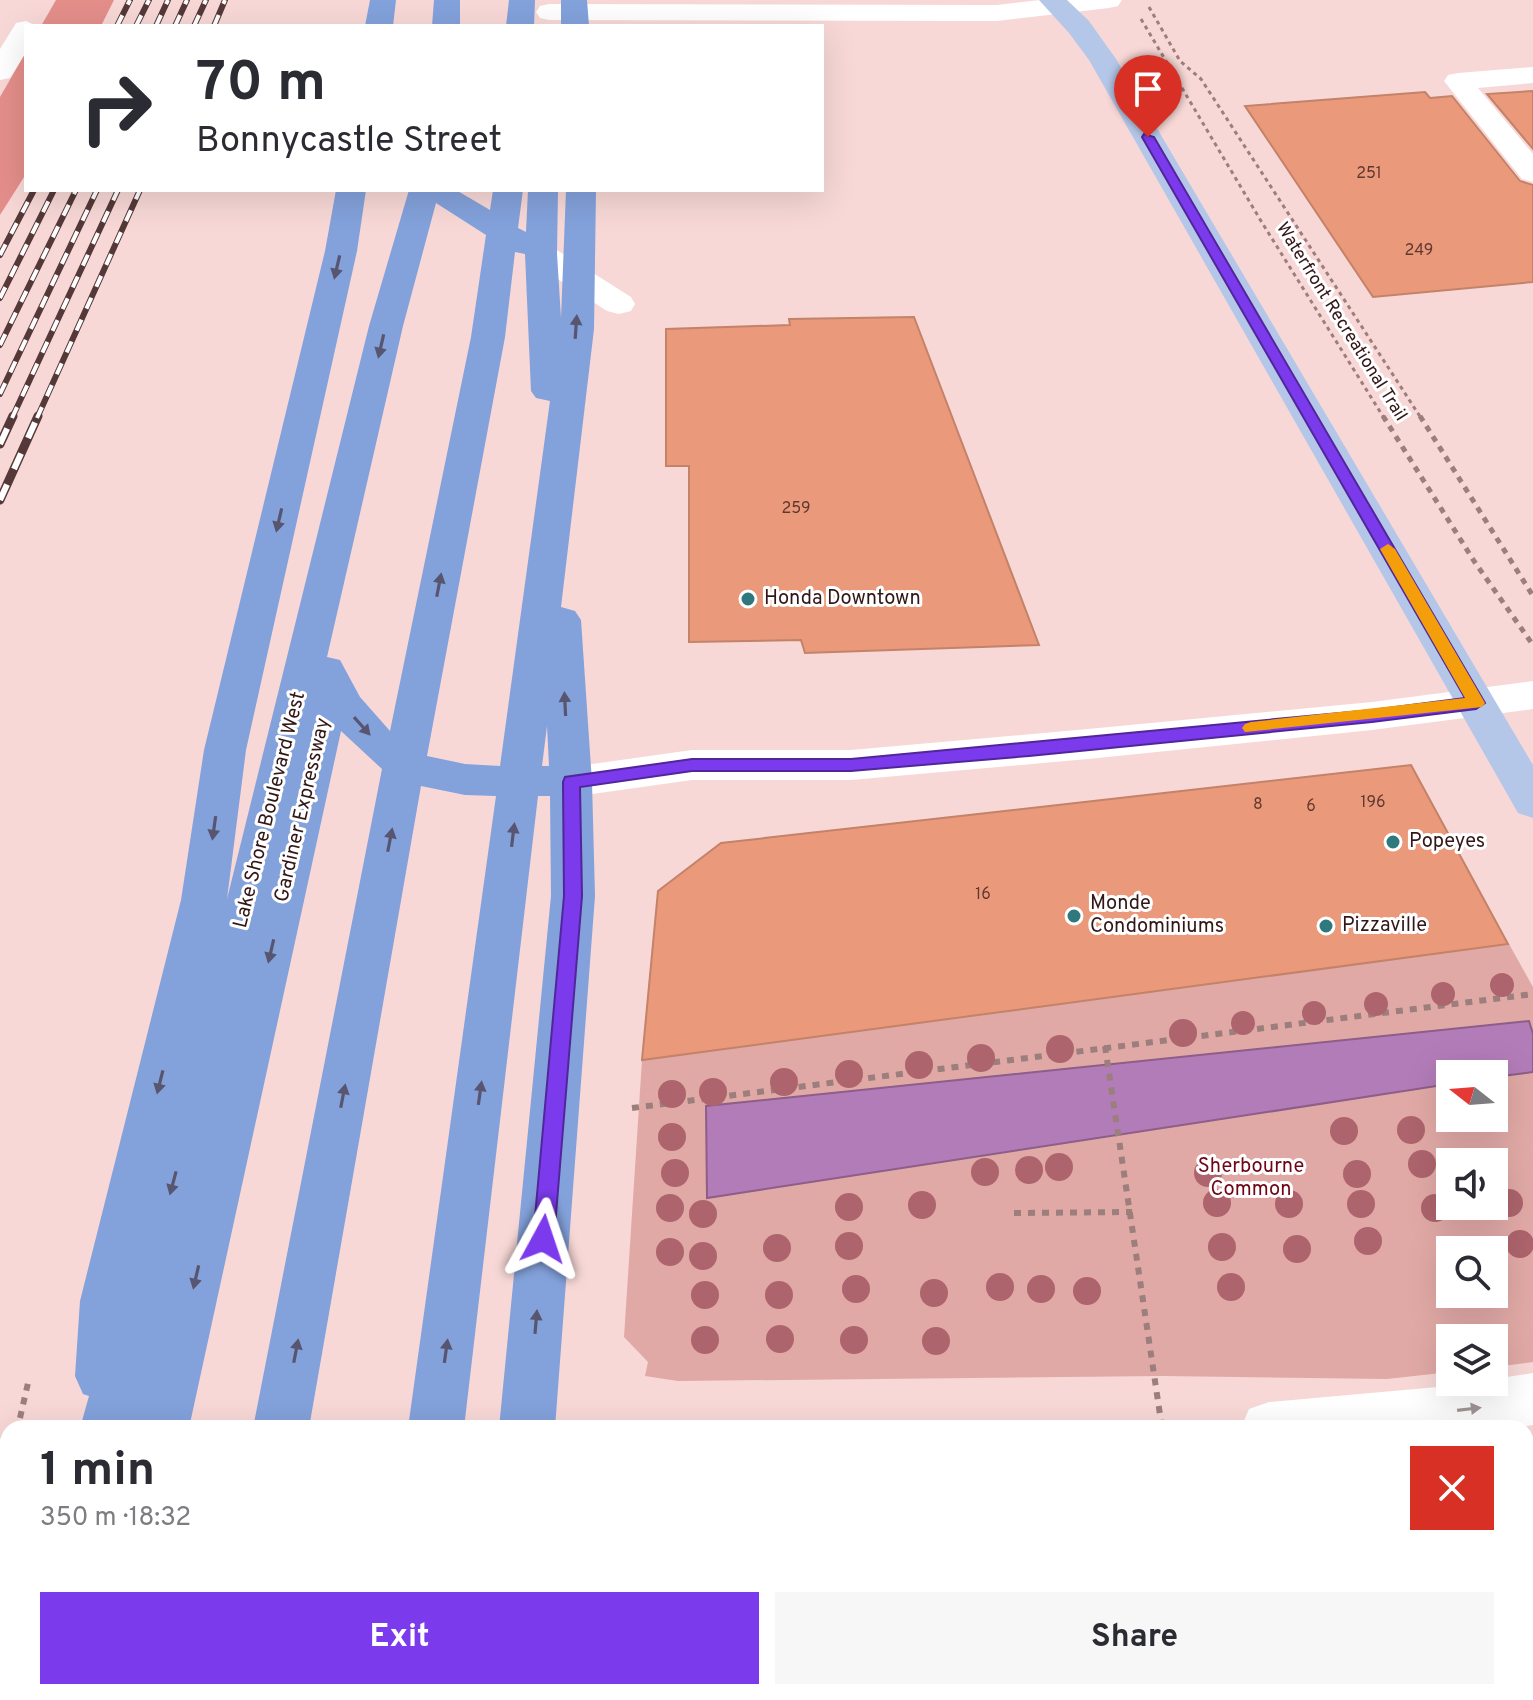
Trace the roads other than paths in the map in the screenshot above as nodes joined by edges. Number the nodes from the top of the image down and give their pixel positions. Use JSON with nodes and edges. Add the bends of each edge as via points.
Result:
{"nodes":[{"id":1,"x":383,"y":0,"type":"edge"},
{"id":2,"x":447,"y":0,"type":"edge"},
{"id":3,"x":468,"y":0,"type":"edge"},
{"id":4,"x":522,"y":0,"type":"edge"},
{"id":5,"x":574,"y":0,"type":"edge"},
{"id":6,"x":1109,"y":0,"type":"edge"},
{"id":7,"x":1056,"y":3,"type":"edge"},
{"id":8,"x":549,"y":13,"type":"edge"},
{"id":9,"x":0,"y":15,"type":"edge"},
{"id":10,"x":32,"y":20,"type":"edge"},
{"id":11,"x":379,"y":24,"type":"edge"},
{"id":12,"x":446,"y":24,"type":"edge"},
{"id":13,"x":468,"y":24,"type":"edge"},
{"id":14,"x":520,"y":24,"type":"edge"},
{"id":15,"x":575,"y":24,"type":"edge"},
{"id":16,"x":24,"y":33,"type":"edge"},
{"id":17,"x":0,"y":72,"type":"edge"},
{"id":18,"x":1533,"y":75,"type":"edge"},
{"id":19,"x":1533,"y":173,"type":"edge"},
{"id":20,"x":351,"y":192,"type":"edge"},
{"id":21,"x":423,"y":192,"type":"edge"},
{"id":22,"x":433,"y":192,"type":"edge"},
{"id":23,"x":436,"y":192,"type":"edge"},
{"id":24,"x":508,"y":192,"type":"edge"},
{"id":25,"x":543,"y":192,"type":"edge"},
{"id":26,"x":581,"y":192,"type":"edge"},
{"id":27,"x":541,"y":254,"type":"junction"},
{"id":28,"x":619,"y":304,"type":"dead end"},
{"id":29,"x":313,"y":634,"type":"junction"},
{"id":30,"x":1533,"y":695,"type":"edge"},
{"id":31,"x":1476,"y":703,"type":"junction"},
{"id":32,"x":571,"y":782,"type":"junction"},
{"id":33,"x":1533,"y":802,"type":"edge"},
{"id":34,"x":1533,"y":1399,"type":"edge"},
{"id":35,"x":100,"y":1420,"type":"edge"},
{"id":36,"x":110,"y":1420,"type":"edge"},
{"id":37,"x":163,"y":1420,"type":"edge"},
{"id":38,"x":282,"y":1420,"type":"edge"},
{"id":39,"x":437,"y":1420,"type":"edge"},
{"id":40,"x":528,"y":1420,"type":"edge"},
{"id":41,"x":1353,"y":1420,"type":"edge"}],
"edges":[{"from":1,"to":11,"type":"highway"},
{"from":2,"to":12,"type":"highway"},
{"from":3,"to":13,"type":"highway"},
{"from":4,"to":14,"type":"highway"},
{"from":5,"to":15,"type":"highway"},
{"from":6,"to":7,"type":"street"},
{"from":7,"to":8,"type":"street","via":[[997,13]]},
{"from":7,"to":31,"type":"main road","via":[[1102,59]]},
{"from":9,"to":10,"type":"street"},
{"from":16,"to":17,"type":"street"},
{"from":18,"to":19,"type":"street","via":[[1458,81]]},
{"from":20,"to":35,"type":"highway","one_way":true,"via":[[225,750],[204,900],[107,1301]]},
{"from":21,"to":29,"type":"highway","name":"Lake Shore Boulevard West","one_way":true},
{"from":22,"to":37,"type":"highway","name":"Gardiner Expressway","one_way":true,"via":[[411,334]]},
{"from":23,"to":27,"type":"highway"},
{"from":38,"to":24,"type":"highway","one_way":true,"via":[[488,337]]},
{"from":25,"to":27,"type":"highway"},
{"from":39,"to":26,"type":"highway","one_way":true,"via":[[577,329]]},
{"from":27,"to":28,"type":"street"},
{"from":32,"to":27,"type":"highway","one_way":true},
{"from":29,"to":32,"type":"highway","one_way":true,"via":[[331,685],[389,754],[427,772],[472,779]]},
{"from":29,"to":36,"type":"highway","name":"Lake Shore Boulevard West","one_way":true,"via":[[251,892]]},
{"from":30,"to":31,"type":"street"},
{"from":31,"to":32,"type":"street","via":[[851,765],[692,765]]},
{"from":31,"to":33,"type":"main road"},
{"from":40,"to":32,"type":"highway","one_way":true,"via":[[573,896]]},
{"from":41,"to":34,"type":"street","one_way":true}]}
